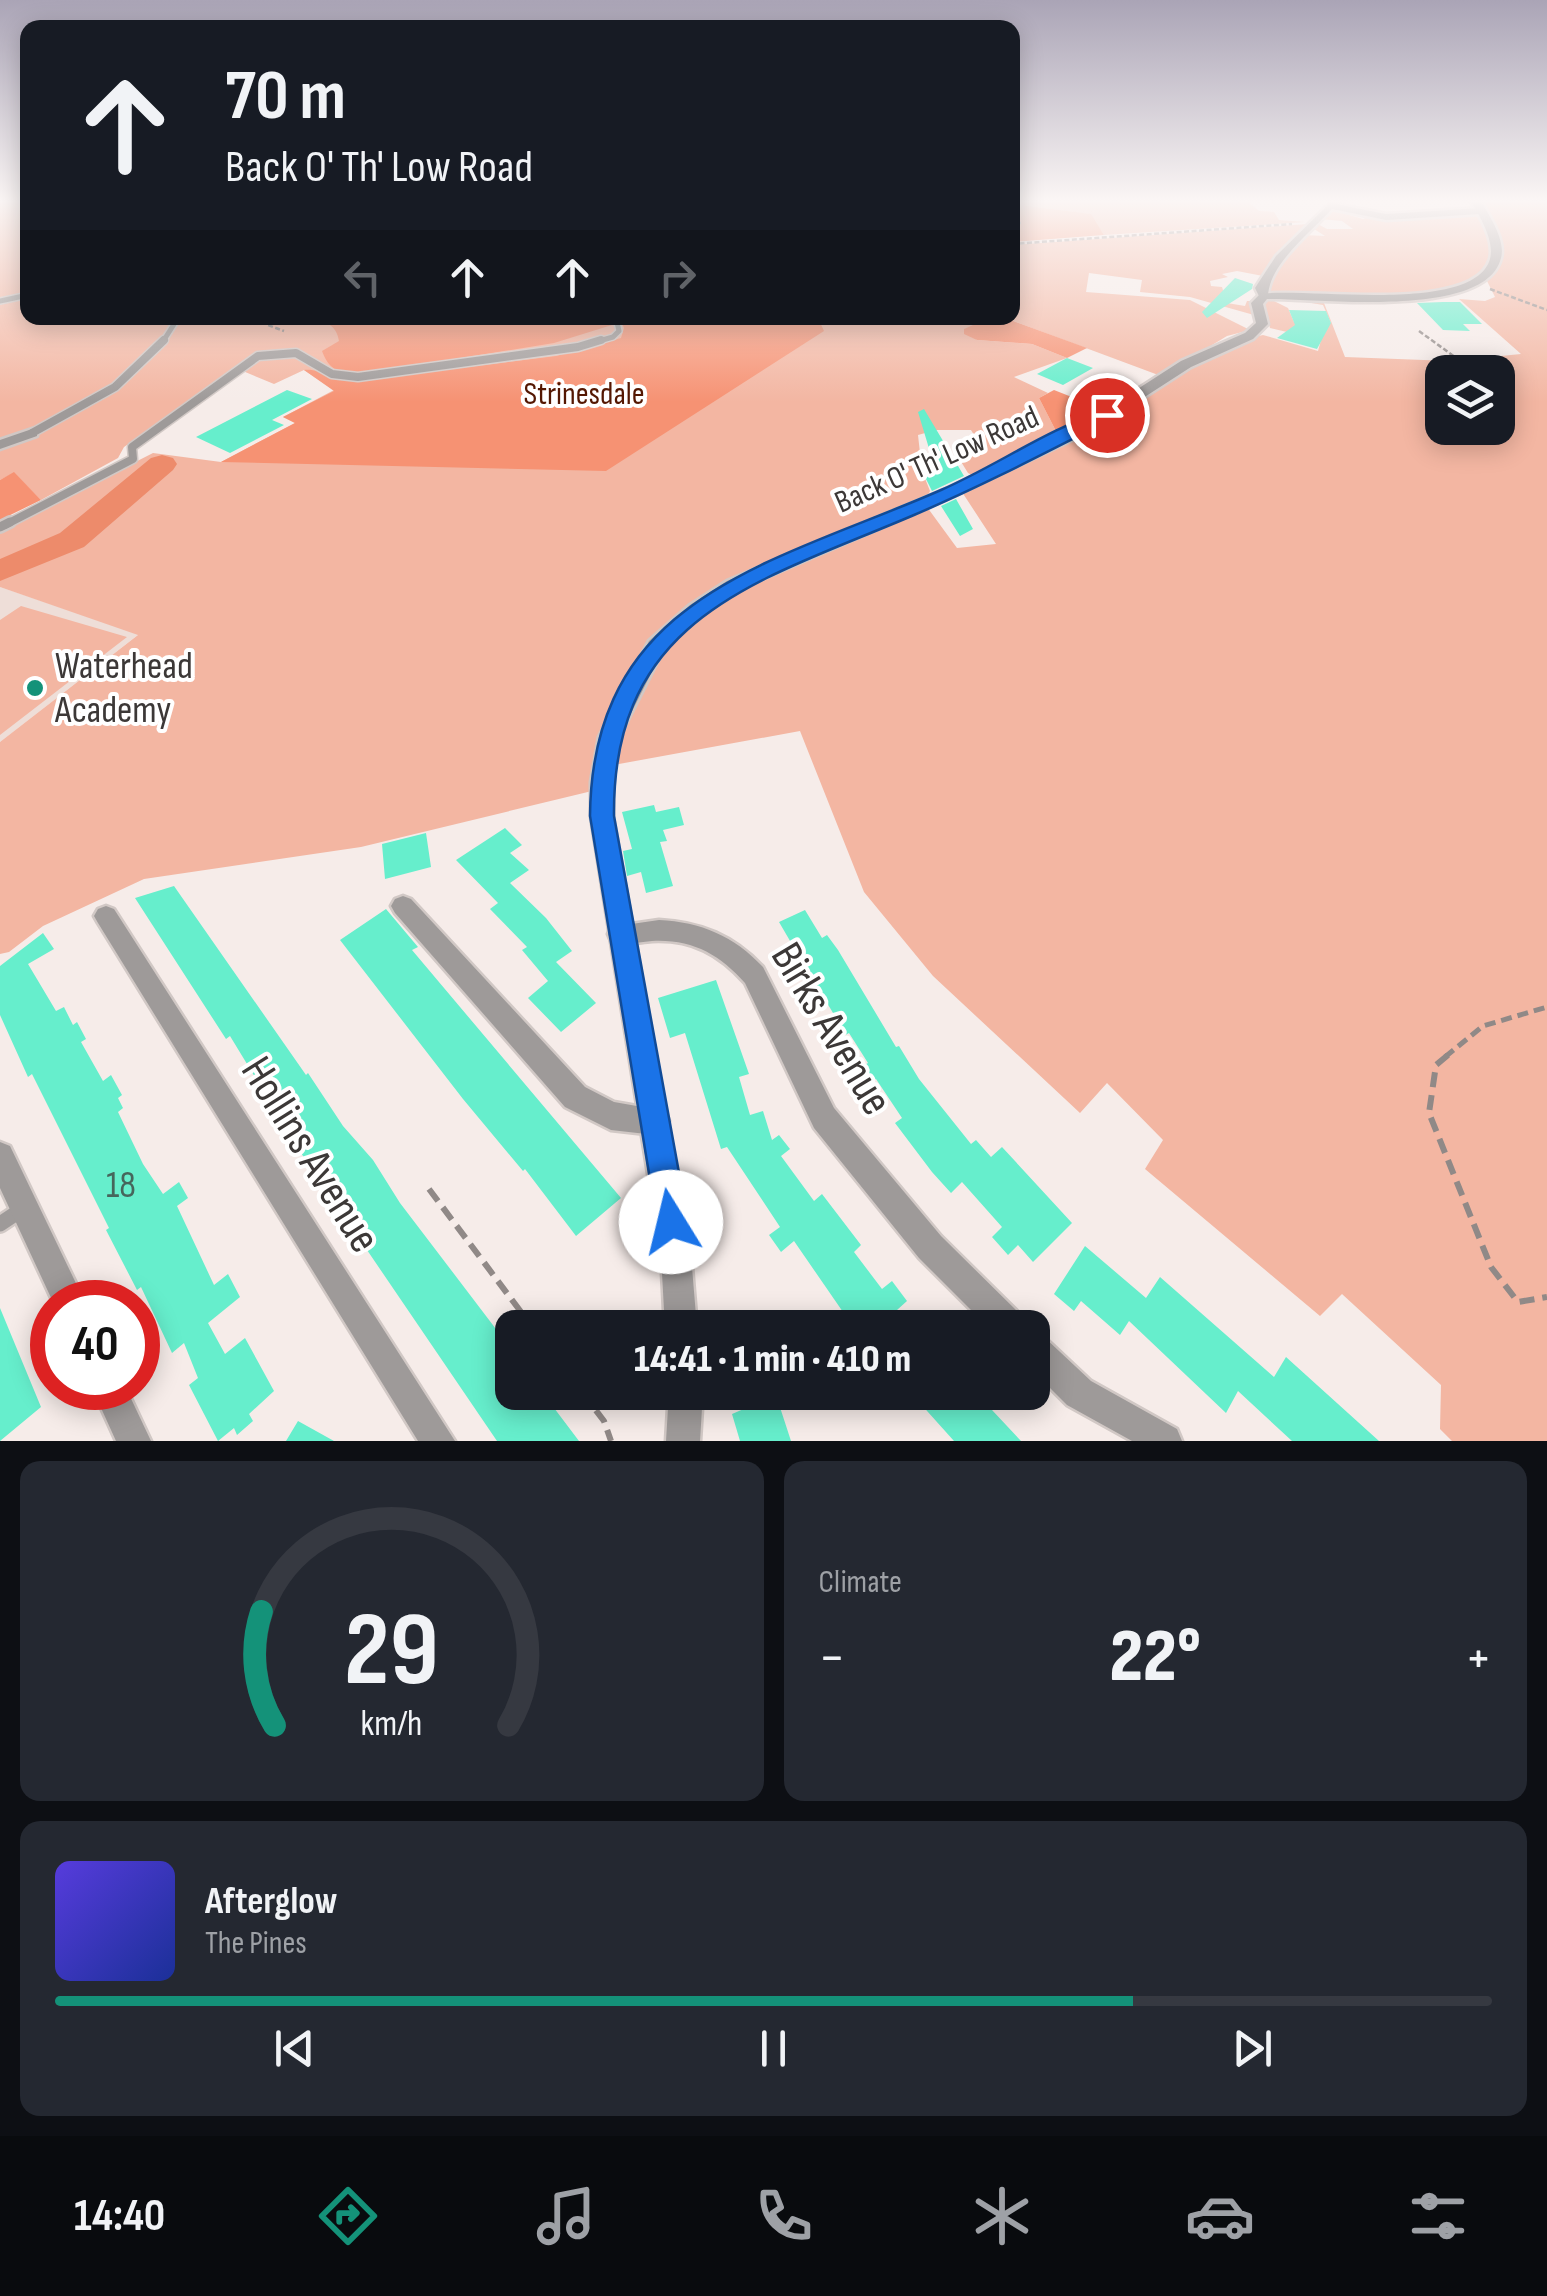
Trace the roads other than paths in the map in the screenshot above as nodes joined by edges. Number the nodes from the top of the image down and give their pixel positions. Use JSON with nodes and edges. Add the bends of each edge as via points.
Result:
{"nodes":[{"id":1,"x":1274,"y":267,"type":"edge"},
{"id":2,"x":1493,"y":267,"type":"edge"},
{"id":3,"x":1264,"y":296,"type":"junction"},
{"id":4,"x":174,"y":325,"type":"edge"},
{"id":5,"x":618,"y":325,"type":"edge"},
{"id":6,"x":32,"y":434,"type":"joint"},
{"id":7,"x":0,"y":445,"type":"edge"},
{"id":8,"x":0,"y":527,"type":"edge"},
{"id":9,"x":404,"y":906,"type":"dead end"},
{"id":10,"x":106,"y":916,"type":"dead end"},
{"id":11,"x":620,"y":934,"type":"junction"},
{"id":12,"x":655,"y":1121,"type":"junction"},
{"id":13,"x":0,"y":1156,"type":"edge"},
{"id":14,"x":13,"y":1216,"type":"edge"},
{"id":15,"x":55,"y":1280,"type":"edge"},
{"id":16,"x":681,"y":1310,"type":"edge"},
{"id":17,"x":994,"y":1310,"type":"edge"},
{"id":18,"x":1050,"y":1365,"type":"edge"},
{"id":19,"x":119,"y":1410,"type":"edge"},
{"id":20,"x":685,"y":1410,"type":"edge"},
{"id":21,"x":134,"y":1441,"type":"edge"},
{"id":22,"x":438,"y":1441,"type":"edge"},
{"id":23,"x":683,"y":1441,"type":"edge"},
{"id":24,"x":1165,"y":1441,"type":"edge"}],
"edges":[{"from":1,"to":3,"type":"street","name":"Back O' Th' Low Road","via":[[1261,288]]},
{"from":2,"to":3,"type":"street","via":[[1480,280],[1432,293],[1382,299]]},
{"from":3,"to":11,"type":"street","name":"Back O' Th' Low Road","via":[[1257,303],[1262,324],[1249,336],[1207,351],[1090,426],[1021,460],[733,585],[656,645],[609,737],[602,782]]},
{"from":4,"to":6,"type":"lane","via":[[151,358],[95,400]]},
{"from":5,"to":8,"type":"lane","via":[[614,337],[578,348],[358,377],[332,374],[296,353],[258,356],[132,447],[133,458]]},
{"from":6,"to":7,"type":"street"},
{"from":9,"to":12,"type":"street","via":[[576,1097],[611,1116]]},
{"from":10,"to":22,"type":"street","name":"Hollins Avenue"},
{"from":11,"to":12,"type":"street","name":"Back O' Th' Low Road"},
{"from":11,"to":17,"type":"street","name":"Birks Avenue","via":[[674,929],[704,935],[737,955],[754,974],[824,1118],[930,1247]]},
{"from":12,"to":16,"type":"street","name":"Back O' Th' Low Road"},
{"from":13,"to":14,"type":"street"},
{"from":14,"to":15,"type":"street"},
{"from":18,"to":24,"type":"street","via":[[1079,1393]]},
{"from":19,"to":21,"type":"street"},
{"from":20,"to":23,"type":"street"}]}
